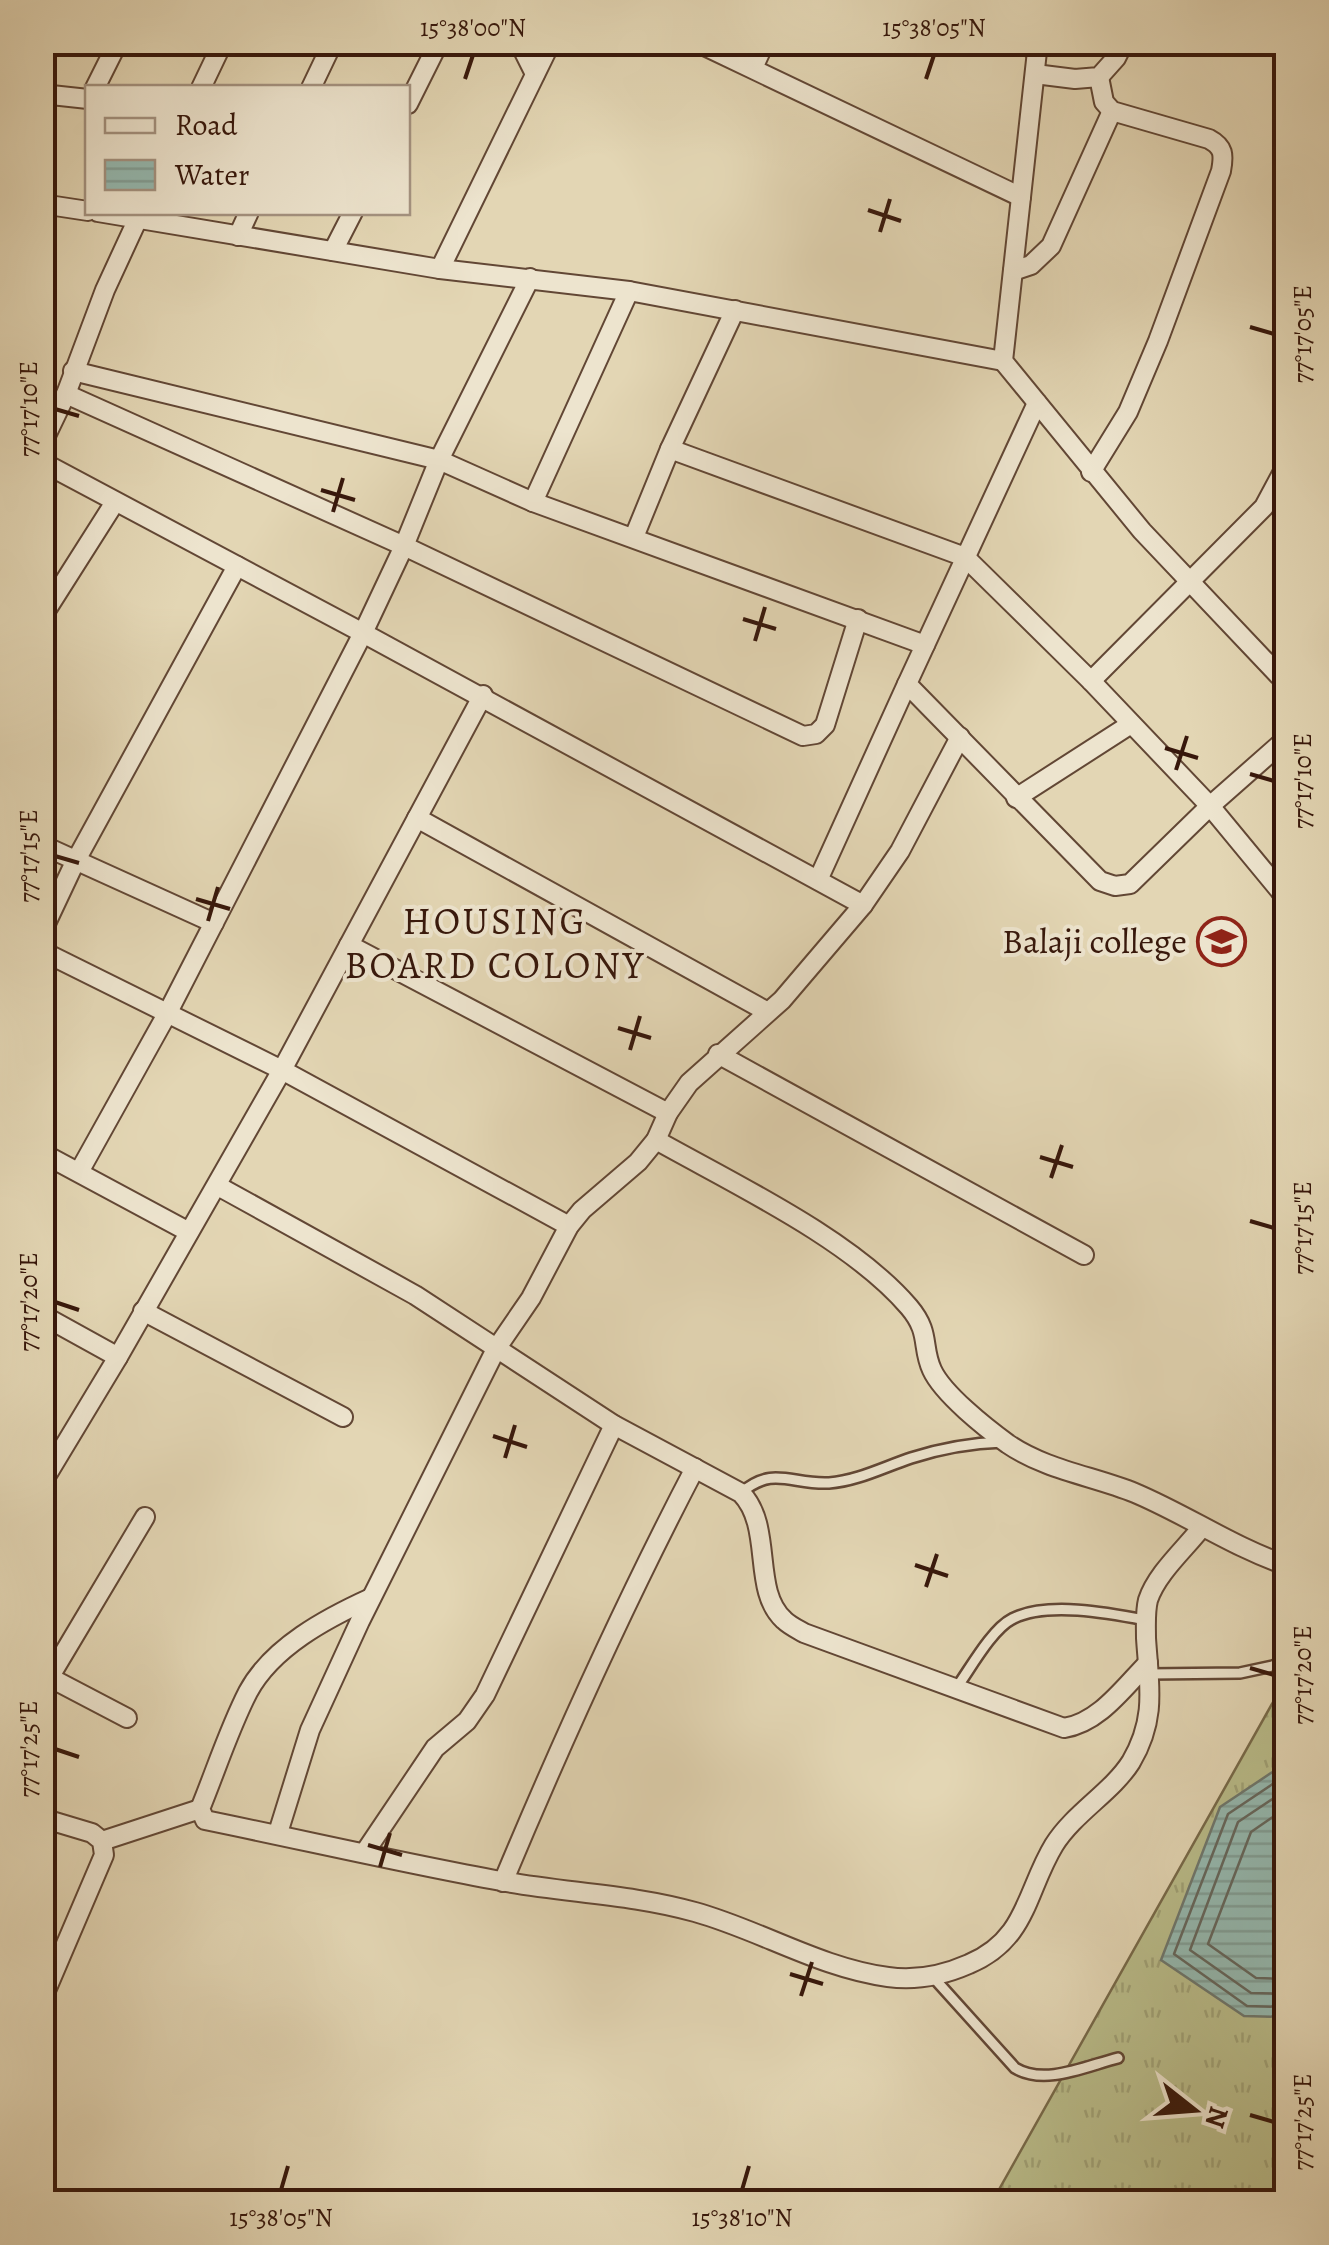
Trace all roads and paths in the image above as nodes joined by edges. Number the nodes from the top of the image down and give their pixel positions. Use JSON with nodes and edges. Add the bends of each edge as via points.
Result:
{"nodes":[{"id":1,"x":118,"y":42,"type":"edge"},
{"id":2,"x":224,"y":42,"type":"edge"},
{"id":3,"x":333,"y":42,"type":"edge"},
{"id":4,"x":438,"y":42,"type":"edge"},
{"id":5,"x":519,"y":42,"type":"edge"},
{"id":6,"x":550,"y":42,"type":"edge"},
{"id":7,"x":696,"y":42,"type":"edge"},
{"id":8,"x":765,"y":42,"type":"edge"},
{"id":9,"x":1019,"y":42,"type":"edge"},
{"id":10,"x":1124,"y":42,"type":"edge"},
{"id":11,"x":1038,"y":47,"type":"edge"},
{"id":12,"x":752,"y":68,"type":"junction"},
{"id":13,"x":536,"y":74,"type":"junction"},
{"id":14,"x":1035,"y":74,"type":"junction"},
{"id":15,"x":1099,"y":77,"type":"junction"},
{"id":16,"x":96,"y":85,"type":"edge"},
{"id":17,"x":202,"y":85,"type":"edge"},
{"id":18,"x":312,"y":85,"type":"edge"},
{"id":19,"x":42,"y":94,"type":"edge"},
{"id":20,"x":85,"y":99,"type":"edge"},
{"id":21,"x":410,"y":100,"type":"edge"},
{"id":22,"x":1112,"y":111,"type":"junction"},
{"id":23,"x":1021,"y":196,"type":"junction"},
{"id":24,"x":42,"y":204,"type":"edge"},
{"id":25,"x":85,"y":211,"type":"edge"},
{"id":26,"x":248,"y":215,"type":"edge"},
{"id":27,"x":351,"y":215,"type":"edge"},
{"id":28,"x":139,"y":216,"type":"edge"},
{"id":29,"x":238,"y":236,"type":"junction"},
{"id":30,"x":333,"y":251,"type":"junction"},
{"id":31,"x":440,"y":269,"type":"junction"},
{"id":32,"x":1013,"y":271,"type":"junction"},
{"id":33,"x":530,"y":278,"type":"junction"},
{"id":34,"x":629,"y":291,"type":"junction"},
{"id":35,"x":735,"y":310,"type":"junction"},
{"id":36,"x":1003,"y":361,"type":"junction"},
{"id":37,"x":73,"y":371,"type":"junction"},
{"id":38,"x":66,"y":394,"type":"junction"},
{"id":39,"x":1038,"y":403,"type":"junction"},
{"id":40,"x":42,"y":444,"type":"edge"},
{"id":41,"x":670,"y":449,"type":"junction"},
{"id":42,"x":439,"y":460,"type":"junction"},
{"id":43,"x":42,"y":462,"type":"edge"},
{"id":44,"x":1286,"y":466,"type":"edge"},
{"id":45,"x":1091,"y":472,"type":"junction"},
{"id":46,"x":115,"y":502,"type":"junction"},
{"id":47,"x":533,"y":502,"type":"junction"},
{"id":48,"x":634,"y":537,"type":"junction"},
{"id":49,"x":404,"y":546,"type":"junction"},
{"id":50,"x":965,"y":557,"type":"junction"},
{"id":51,"x":237,"y":566,"type":"junction"},
{"id":52,"x":1191,"y":584,"type":"junction"},
{"id":53,"x":42,"y":617,"type":"edge"},
{"id":54,"x":858,"y":619,"type":"junction"},
{"id":55,"x":362,"y":633,"type":"junction"},
{"id":56,"x":925,"y":645,"type":"junction"},
{"id":57,"x":1091,"y":681,"type":"junction"},
{"id":58,"x":1286,"y":683,"type":"edge"},
{"id":59,"x":907,"y":684,"type":"junction"},
{"id":60,"x":483,"y":696,"type":"junction"},
{"id":61,"x":1131,"y":724,"type":"junction"},
{"id":62,"x":960,"y":736,"type":"junction"},
{"id":63,"x":1286,"y":739,"type":"edge"},
{"id":64,"x":1016,"y":798,"type":"junction"},
{"id":65,"x":1210,"y":806,"type":"junction"},
{"id":66,"x":417,"y":818,"type":"junction"},
{"id":67,"x":42,"y":845,"type":"edge"},
{"id":68,"x":74,"y":862,"type":"junction"},
{"id":69,"x":818,"y":880,"type":"junction"},
{"id":70,"x":1286,"y":898,"type":"edge"},
{"id":71,"x":863,"y":905,"type":"junction"},
{"id":72,"x":214,"y":923,"type":"junction"},
{"id":73,"x":42,"y":932,"type":"edge"},
{"id":74,"x":349,"y":945,"type":"junction"},
{"id":75,"x":42,"y":951,"type":"edge"},
{"id":76,"x":766,"y":1012,"type":"junction"},
{"id":77,"x":167,"y":1014,"type":"junction"},
{"id":78,"x":718,"y":1054,"type":"junction"},
{"id":79,"x":282,"y":1070,"type":"junction"},
{"id":80,"x":668,"y":1113,"type":"junction"},
{"id":81,"x":656,"y":1140,"type":"junction"},
{"id":82,"x":42,"y":1153,"type":"edge"},
{"id":83,"x":79,"y":1172,"type":"junction"},
{"id":84,"x":218,"y":1186,"type":"junction"},
{"id":85,"x":569,"y":1226,"type":"junction"},
{"id":86,"x":188,"y":1232,"type":"junction"},
{"id":87,"x":1084,"y":1254,"type":"dead end"},
{"id":88,"x":144,"y":1311,"type":"junction"},
{"id":89,"x":42,"y":1315,"type":"edge"},
{"id":90,"x":496,"y":1349,"type":"junction"},
{"id":91,"x":118,"y":1357,"type":"junction"},
{"id":92,"x":343,"y":1418,"type":"dead end"},
{"id":93,"x":614,"y":1426,"type":"junction"},
{"id":94,"x":1006,"y":1442,"type":"junction"},
{"id":95,"x":694,"y":1468,"type":"junction"},
{"id":96,"x":42,"y":1482,"type":"edge"},
{"id":97,"x":741,"y":1493,"type":"junction"},
{"id":98,"x":144,"y":1518,"type":"dead end"},
{"id":99,"x":1202,"y":1528,"type":"junction"},
{"id":100,"x":1286,"y":1565,"type":"edge"},
{"id":101,"x":371,"y":1598,"type":"junction"},
{"id":102,"x":1145,"y":1620,"type":"junction"},
{"id":103,"x":1286,"y":1663,"type":"edge"},
{"id":104,"x":1148,"y":1668,"type":"junction"},
{"id":105,"x":46,"y":1676,"type":"edge"},
{"id":106,"x":957,"y":1687,"type":"junction"},
{"id":107,"x":127,"y":1718,"type":"dead end"},
{"id":108,"x":200,"y":1808,"type":"junction"},
{"id":109,"x":42,"y":1818,"type":"edge"},
{"id":110,"x":278,"y":1833,"type":"junction"},
{"id":111,"x":102,"y":1841,"type":"junction"},
{"id":112,"x":365,"y":1852,"type":"junction"},
{"id":113,"x":503,"y":1882,"type":"junction"},
{"id":114,"x":933,"y":1977,"type":"junction"},
{"id":115,"x":42,"y":2000,"type":"edge"},
{"id":116,"x":1118,"y":2058,"type":"dead end"}],
"edges":[{"from":1,"to":16,"type":"street"},
{"from":2,"to":17,"type":"street"},
{"from":3,"to":18,"type":"street"},
{"from":4,"to":21,"type":"street"},
{"from":5,"to":13,"type":"street"},
{"from":6,"to":13,"type":"street"},
{"from":7,"to":12,"type":"street"},
{"from":8,"to":12,"type":"street"},
{"from":9,"to":11,"type":"street"},
{"from":10,"to":15,"type":"street"},
{"from":11,"to":14,"type":"street"},
{"from":12,"to":23,"type":"street"},
{"from":13,"to":31,"type":"street"},
{"from":14,"to":15,"type":"street"},
{"from":14,"to":23,"type":"street"},
{"from":15,"to":22,"type":"street"},
{"from":19,"to":20,"type":"street"},
{"from":22,"to":32,"type":"street","via":[[1051,246],[1031,266]]},
{"from":22,"to":45,"type":"street","via":[[1209,138],[1224,154],[1158,342],[1128,412]]},
{"from":23,"to":32,"type":"street"},
{"from":24,"to":25,"type":"street"},
{"from":26,"to":29,"type":"street"},
{"from":27,"to":30,"type":"street"},
{"from":28,"to":29,"type":"street"},
{"from":28,"to":37,"type":"street"},
{"from":29,"to":30,"type":"street"},
{"from":30,"to":31,"type":"street"},
{"from":31,"to":33,"type":"street"},
{"from":32,"to":36,"type":"street"},
{"from":33,"to":34,"type":"street"},
{"from":33,"to":42,"type":"street"},
{"from":34,"to":35,"type":"street"},
{"from":34,"to":47,"type":"street"},
{"from":35,"to":36,"type":"street"},
{"from":35,"to":41,"type":"street"},
{"from":36,"to":39,"type":"street"},
{"from":37,"to":38,"type":"street"},
{"from":37,"to":42,"type":"street"},
{"from":38,"to":40,"type":"street"},
{"from":38,"to":49,"type":"street"},
{"from":39,"to":45,"type":"street"},
{"from":39,"to":50,"type":"street"},
{"from":41,"to":48,"type":"street"},
{"from":41,"to":50,"type":"street"},
{"from":42,"to":47,"type":"street"},
{"from":42,"to":49,"type":"street"},
{"from":43,"to":46,"type":"street"},
{"from":44,"to":52,"type":"street","via":[[1264,508]]},
{"from":45,"to":52,"type":"street"},
{"from":46,"to":51,"type":"street"},
{"from":46,"to":53,"type":"street"},
{"from":47,"to":48,"type":"street"},
{"from":48,"to":54,"type":"street"},
{"from":49,"to":54,"type":"street","via":[[803,736],[825,725]]},
{"from":49,"to":55,"type":"street"},
{"from":50,"to":56,"type":"street"},
{"from":50,"to":57,"type":"street"},
{"from":51,"to":55,"type":"street"},
{"from":51,"to":68,"type":"street"},
{"from":52,"to":57,"type":"street"},
{"from":52,"to":58,"type":"street"},
{"from":54,"to":56,"type":"street"},
{"from":55,"to":60,"type":"street"},
{"from":55,"to":72,"type":"street"},
{"from":56,"to":59,"type":"street"},
{"from":57,"to":61,"type":"street"},
{"from":59,"to":62,"type":"street"},
{"from":59,"to":69,"type":"street"},
{"from":60,"to":66,"type":"street"},
{"from":60,"to":69,"type":"street"},
{"from":61,"to":64,"type":"street"},
{"from":61,"to":65,"type":"street"},
{"from":62,"to":64,"type":"street"},
{"from":62,"to":71,"type":"street","via":[[900,852]]},
{"from":63,"to":65,"type":"street"},
{"from":64,"to":65,"type":"street","via":[[1100,881],[1116,886],[1130,884]]},
{"from":65,"to":70,"type":"street"},
{"from":66,"to":74,"type":"street"},
{"from":66,"to":76,"type":"street"},
{"from":67,"to":68,"type":"street"},
{"from":68,"to":72,"type":"street"},
{"from":68,"to":73,"type":"street"},
{"from":69,"to":71,"type":"street"},
{"from":71,"to":76,"type":"street"},
{"from":72,"to":77,"type":"street"},
{"from":74,"to":79,"type":"street"},
{"from":74,"to":80,"type":"street"},
{"from":75,"to":77,"type":"street"},
{"from":76,"to":78,"type":"street"},
{"from":77,"to":79,"type":"street"},
{"from":77,"to":83,"type":"street"},
{"from":78,"to":80,"type":"street"},
{"from":78,"to":87,"type":"street"},
{"from":79,"to":84,"type":"street"},
{"from":79,"to":85,"type":"street"},
{"from":80,"to":81,"type":"street"},
{"from":81,"to":85,"type":"street"},
{"from":81,"to":94,"type":"street","via":[[801,1222],[877,1278],[926,1334],[930,1368],[943,1388]]},
{"from":82,"to":83,"type":"street"},
{"from":83,"to":86,"type":"street"},
{"from":84,"to":86,"type":"street"},
{"from":84,"to":90,"type":"street","via":[[415,1295]]},
{"from":85,"to":90,"type":"street"},
{"from":86,"to":88,"type":"street"},
{"from":88,"to":91,"type":"street"},
{"from":88,"to":92,"type":"street"},
{"from":89,"to":91,"type":"street"},
{"from":90,"to":93,"type":"street"},
{"from":90,"to":101,"type":"street"},
{"from":91,"to":96,"type":"street"},
{"from":93,"to":95,"type":"street"},
{"from":93,"to":112,"type":"street","via":[[485,1695],[435,1748]]},
{"from":94,"to":97,"type":"lane","via":[[961,1444],[844,1482],[756,1480]]},
{"from":94,"to":99,"type":"street"},
{"from":95,"to":97,"type":"street"},
{"from":95,"to":113,"type":"street","via":[[575,1710]]},
{"from":97,"to":106,"type":"street","via":[[757,1518],[771,1604],[783,1619],[833,1646]]},
{"from":98,"to":105,"type":"street"},
{"from":99,"to":100,"type":"street"},
{"from":99,"to":102,"type":"street","via":[[1156,1584]]},
{"from":101,"to":108,"type":"street","via":[[324,1620],[255,1681]]},
{"from":101,"to":110,"type":"street","via":[[310,1730]]},
{"from":102,"to":104,"type":"street"},
{"from":102,"to":106,"type":"lane","via":[[1064,1610],[1011,1619]]},
{"from":103,"to":104,"type":"lane","via":[[1240,1673]]},
{"from":104,"to":106,"type":"street","via":[[1080,1726],[1064,1728]]},
{"from":104,"to":114,"type":"street","via":[[1147,1731],[1128,1766],[1054,1845],[1006,1941],[973,1963]]},
{"from":105,"to":107,"type":"street"},
{"from":108,"to":110,"type":"street","via":[[204,1820]]},
{"from":108,"to":111,"type":"street"},
{"from":109,"to":111,"type":"street"},
{"from":110,"to":112,"type":"street"},
{"from":111,"to":115,"type":"street","via":[[104,1855]]},
{"from":112,"to":113,"type":"street"},
{"from":113,"to":114,"type":"street","via":[[698,1912],[834,1964],[890,1977]]},
{"from":114,"to":116,"type":"lane","via":[[1025,2074],[1050,2075]]}]}
